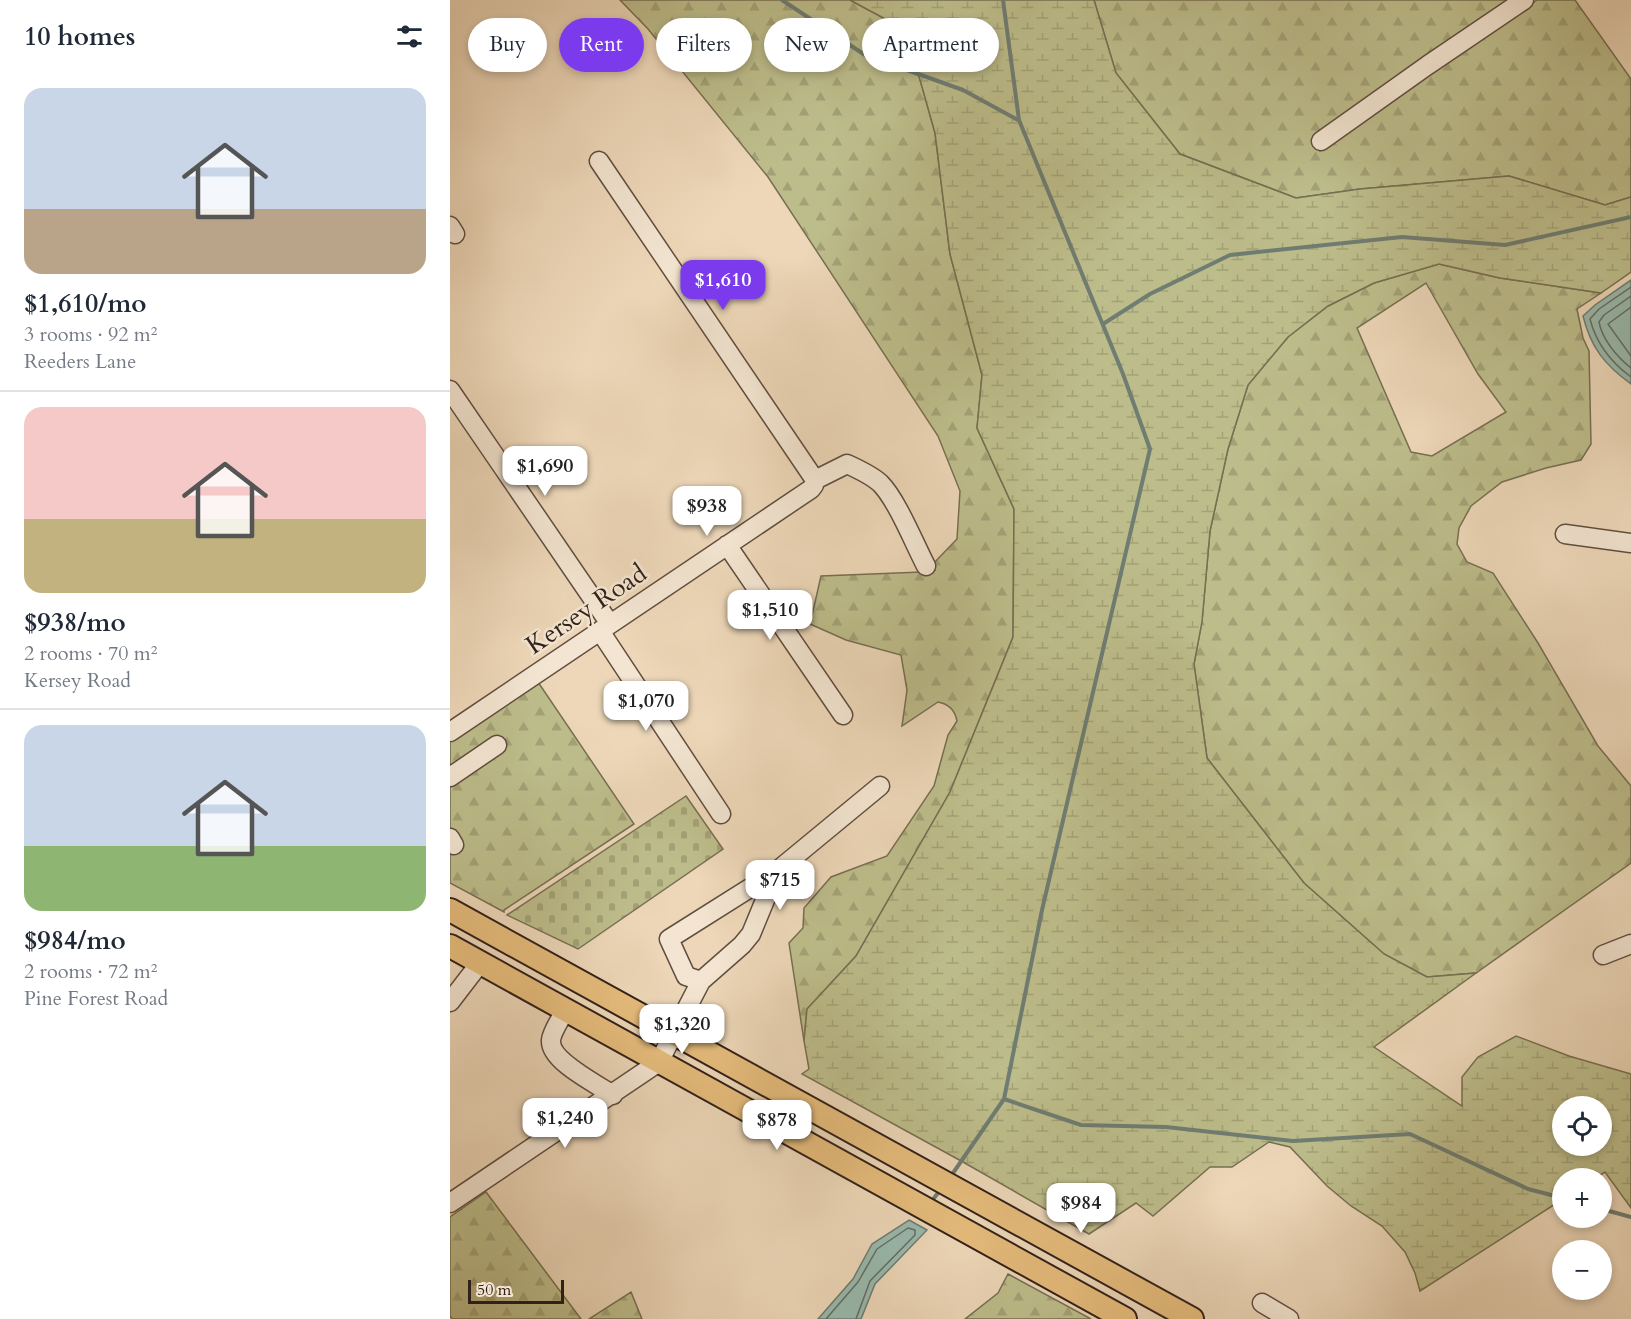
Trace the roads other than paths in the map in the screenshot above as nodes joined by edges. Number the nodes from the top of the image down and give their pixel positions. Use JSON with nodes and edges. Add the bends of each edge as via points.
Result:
{"nodes":[{"id":1,"x":1524,"y":0,"type":"edge"},
{"id":2,"x":1321,"y":141,"type":"dead end"},
{"id":3,"x":599,"y":161,"type":"dead end"},
{"id":4,"x":450,"y":390,"type":"edge"},
{"id":5,"x":815,"y":480,"type":"junction"},
{"id":6,"x":1565,"y":534,"type":"dead end"},
{"id":7,"x":1631,"y":543,"type":"edge"},
{"id":8,"x":727,"y":545,"type":"junction"},
{"id":9,"x":926,"y":566,"type":"dead end"},
{"id":10,"x":605,"y":628,"type":"junction"},
{"id":11,"x":843,"y":715,"type":"dead end"},
{"id":12,"x":450,"y":732,"type":"edge"},
{"id":13,"x":497,"y":746,"type":"dead end"},
{"id":14,"x":450,"y":777,"type":"edge"},
{"id":15,"x":880,"y":786,"type":"dead end"},
{"id":16,"x":721,"y":814,"type":"dead end"},
{"id":17,"x":777,"y":871,"type":"junction"},
{"id":18,"x":450,"y":910,"type":"edge"},
{"id":19,"x":1631,"y":944,"type":"edge"},
{"id":20,"x":450,"y":946,"type":"edge"},
{"id":21,"x":1603,"y":955,"type":"dead end"},
{"id":22,"x":480,"y":963,"type":"junction"},
{"id":23,"x":701,"y":981,"type":"junction"},
{"id":24,"x":450,"y":1002,"type":"edge"},
{"id":25,"x":565,"y":1010,"type":"junction"},
{"id":26,"x":673,"y":1033,"type":"junction"},
{"id":27,"x":659,"y":1062,"type":"junction"},
{"id":28,"x":613,"y":1095,"type":"junction"},
{"id":29,"x":450,"y":1203,"type":"edge"},
{"id":30,"x":1262,"y":1303,"type":"dead end"},
{"id":31,"x":1284,"y":1318,"type":"edge"},
{"id":32,"x":1125,"y":1319,"type":"edge"},
{"id":33,"x":1192,"y":1319,"type":"edge"}],
"edges":[{"from":1,"to":2,"type":"street"},
{"from":3,"to":5,"type":"street"},
{"from":4,"to":10,"type":"street"},
{"from":5,"to":8,"type":"street","name":"Kersey Road","via":[[811,489]]},
{"from":5,"to":9,"type":"street","name":"Kersey Road","via":[[847,464],[880,483]]},
{"from":6,"to":7,"type":"street"},
{"from":8,"to":10,"type":"street","name":"Kersey Road"},
{"from":8,"to":11,"type":"street"},
{"from":10,"to":12,"type":"street","name":"Kersey Road"},
{"from":10,"to":16,"type":"street"},
{"from":13,"to":14,"type":"street"},
{"from":15,"to":17,"type":"street"},
{"from":17,"to":23,"type":"street","via":[[751,934]]},
{"from":17,"to":23,"type":"street","via":[[669,939],[686,975]]},
{"from":18,"to":26,"type":"main road"},
{"from":19,"to":21,"type":"street"},
{"from":20,"to":22,"type":"main road"},
{"from":22,"to":24,"type":"street"},
{"from":22,"to":25,"type":"main road"},
{"from":23,"to":26,"type":"street"},
{"from":25,"to":27,"type":"main road"},
{"from":25,"to":28,"type":"street","via":[[551,1039],[552,1051]]},
{"from":26,"to":27,"type":"street"},
{"from":26,"to":33,"type":"main road"},
{"from":27,"to":28,"type":"street"},
{"from":27,"to":32,"type":"main road"},
{"from":28,"to":29,"type":"street"},
{"from":30,"to":31,"type":"street"}]}
